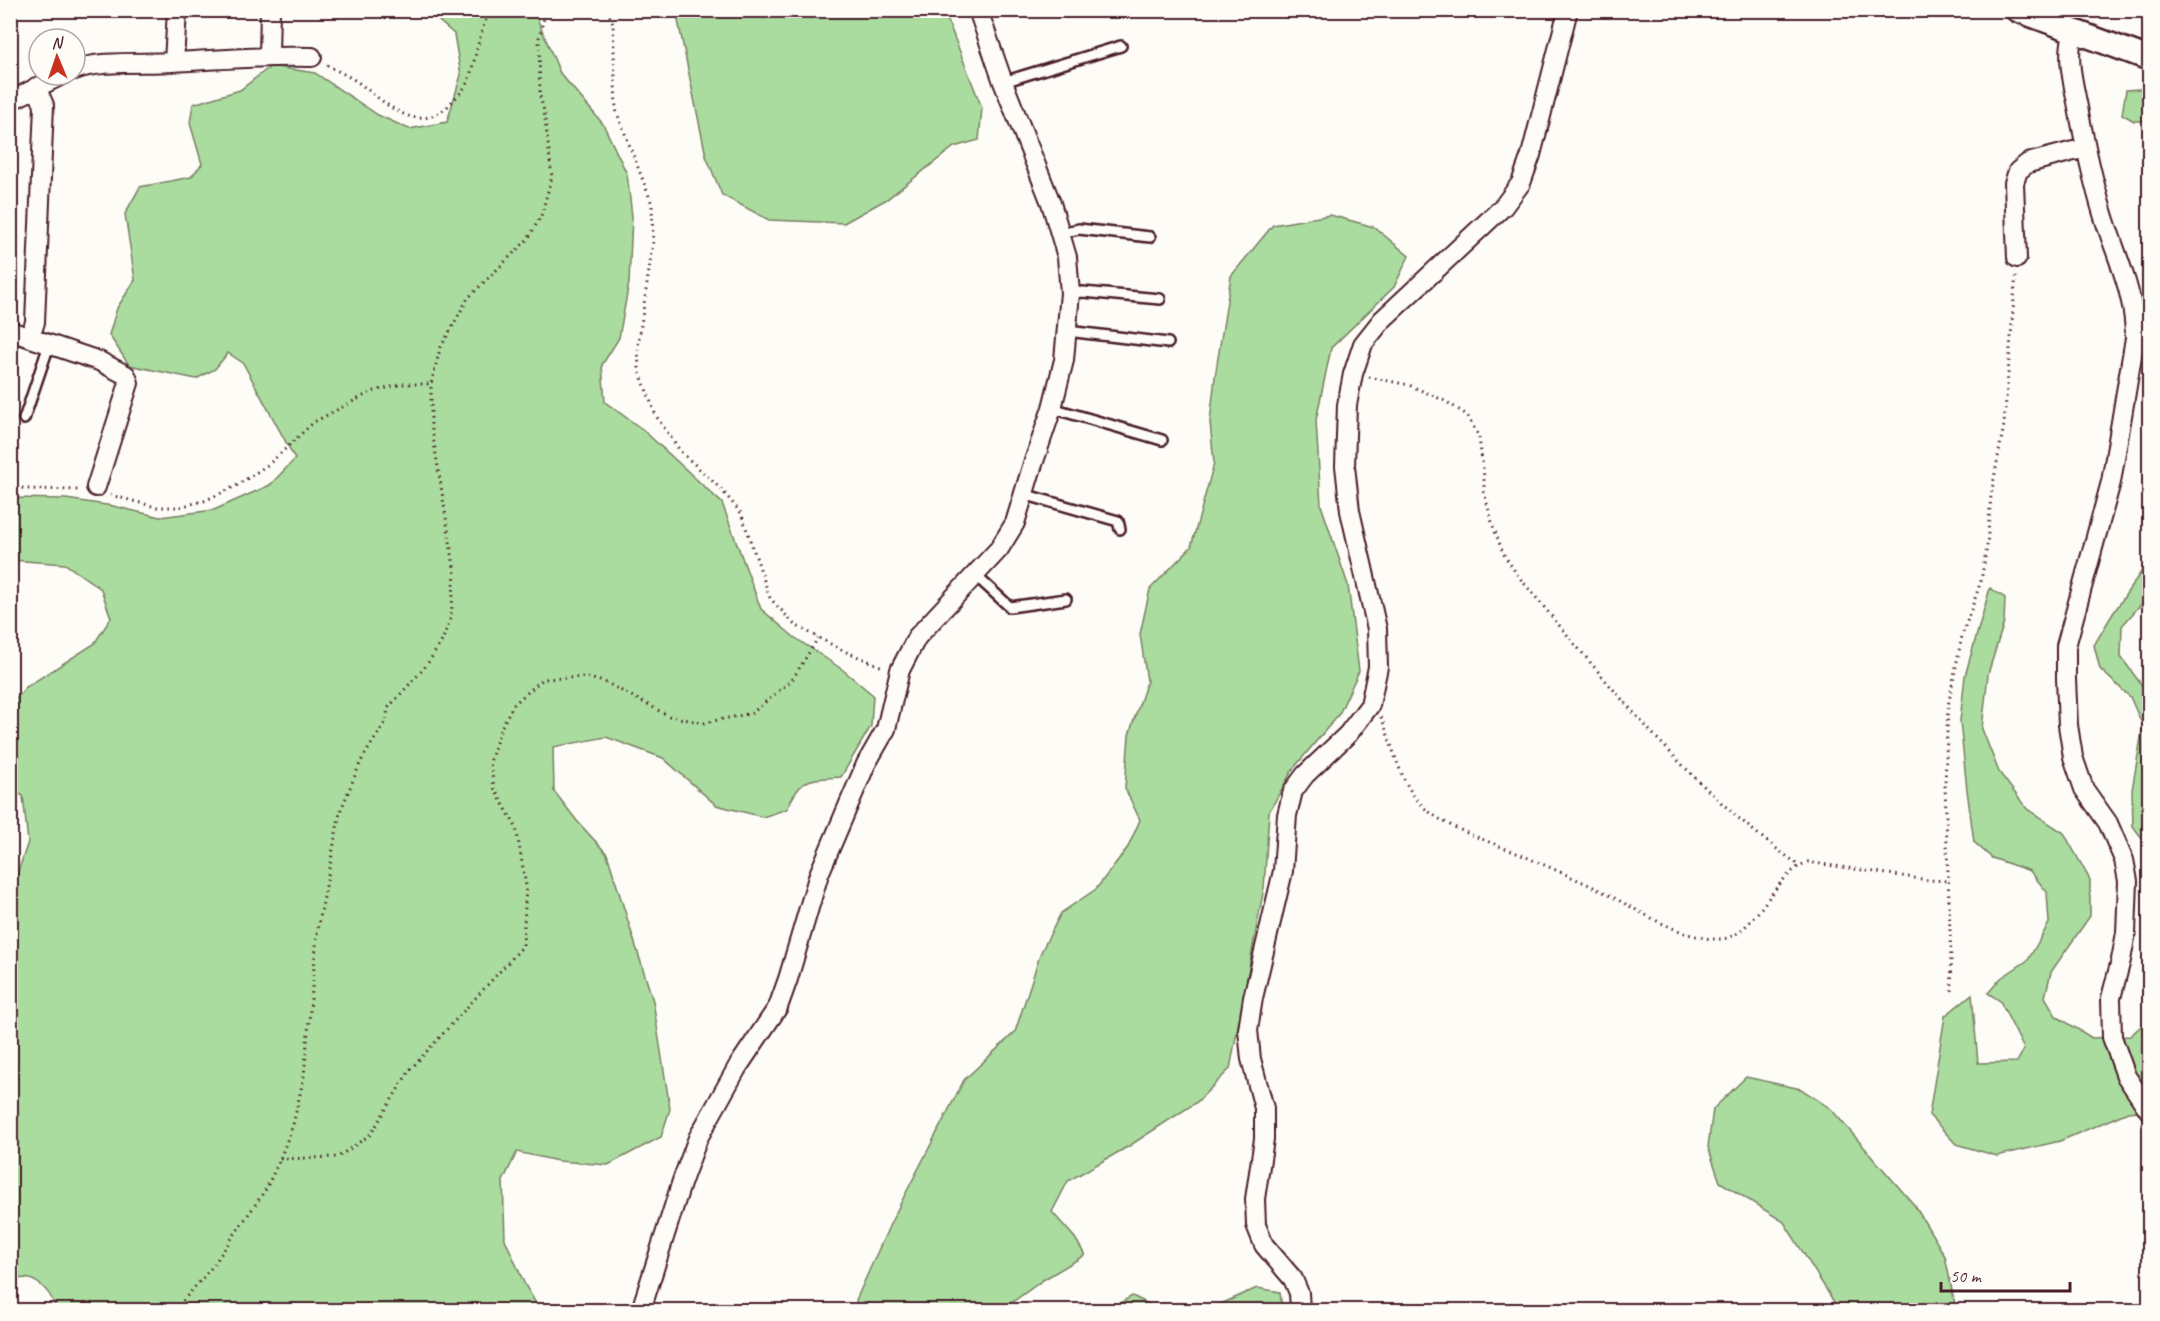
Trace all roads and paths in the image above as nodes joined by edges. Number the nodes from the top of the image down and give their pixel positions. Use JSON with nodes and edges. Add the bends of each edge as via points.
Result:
{"nodes":[{"id":1,"x":177,"y":10,"type":"edge"},
{"id":2,"x":270,"y":10,"type":"edge"},
{"id":3,"x":491,"y":10,"type":"edge"},
{"id":4,"x":546,"y":10,"type":"edge"},
{"id":5,"x":607,"y":10,"type":"edge"},
{"id":6,"x":978,"y":10,"type":"edge"},
{"id":7,"x":1568,"y":10,"type":"edge"},
{"id":8,"x":2017,"y":10,"type":"edge"},
{"id":9,"x":2061,"y":21,"type":"edge"},
{"id":10,"x":1121,"y":46,"type":"dead end"},
{"id":11,"x":269,"y":55,"type":"junction"},
{"id":12,"x":312,"y":57,"type":"joint"},
{"id":13,"x":2150,"y":59,"type":"edge"},
{"id":14,"x":174,"y":62,"type":"junction"},
{"id":15,"x":87,"y":68,"type":"edge"},
{"id":16,"x":1003,"y":82,"type":"junction"},
{"id":17,"x":36,"y":87,"type":"joint"},
{"id":18,"x":10,"y":101,"type":"edge"},
{"id":19,"x":2085,"y":148,"type":"junction"},
{"id":20,"x":1060,"y":233,"type":"junction"},
{"id":21,"x":1150,"y":237,"type":"dead end"},
{"id":22,"x":2017,"y":258,"type":"joint"},
{"id":23,"x":1070,"y":293,"type":"junction"},
{"id":24,"x":1160,"y":299,"type":"dead end"},
{"id":25,"x":1067,"y":330,"type":"junction"},
{"id":26,"x":10,"y":331,"type":"edge"},
{"id":27,"x":30,"y":338,"type":"junction"},
{"id":28,"x":1168,"y":343,"type":"dead end"},
{"id":29,"x":49,"y":345,"type":"junction"},
{"id":30,"x":1353,"y":374,"type":"junction"},
{"id":31,"x":431,"y":384,"type":"junction"},
{"id":32,"x":1053,"y":408,"type":"junction"},
{"id":33,"x":24,"y":418,"type":"dead end"},
{"id":34,"x":1162,"y":440,"type":"dead end"},
{"id":35,"x":10,"y":486,"type":"edge"},
{"id":36,"x":94,"y":490,"type":"junction"},
{"id":37,"x":1023,"y":494,"type":"junction"},
{"id":38,"x":1120,"y":529,"type":"dead end"},
{"id":39,"x":975,"y":575,"type":"junction"},
{"id":40,"x":1066,"y":599,"type":"dead end"},
{"id":41,"x":818,"y":638,"type":"junction"},
{"id":42,"x":900,"y":670,"type":"junction"},
{"id":43,"x":1370,"y":705,"type":"junction"},
{"id":44,"x":1799,"y":865,"type":"junction"},
{"id":45,"x":1950,"y":881,"type":"junction"},
{"id":46,"x":1952,"y":990,"type":"dead end"},
{"id":47,"x":2150,"y":1112,"type":"edge"},
{"id":48,"x":280,"y":1159,"type":"junction"},
{"id":49,"x":175,"y":1311,"type":"edge"},
{"id":50,"x":641,"y":1311,"type":"edge"},
{"id":51,"x":1300,"y":1311,"type":"edge"}],
"edges":[{"from":1,"to":14,"type":"street"},
{"from":2,"to":11,"type":"street"},
{"from":3,"to":12,"type":"path","via":[[483,24],[476,62],[464,91],[440,113],[429,116],[413,117],[392,109],[360,84]]},
{"from":4,"to":31,"type":"path","via":[[540,38],[540,96],[552,177],[528,239],[468,298],[440,349]]},
{"from":5,"to":41,"type":"path","via":[[613,22],[616,110],[652,204],[653,243],[638,345],[639,370],[656,416],[681,452],[741,513],[770,598],[795,625]]},
{"from":6,"to":16,"type":"street"},
{"from":7,"to":30,"type":"street","via":[[1532,155],[1521,183],[1503,207],[1382,320],[1363,344]]},
{"from":8,"to":9,"type":"street"},
{"from":9,"to":13,"type":"street"},
{"from":9,"to":19,"type":"street","via":[[2069,45]]},
{"from":10,"to":16,"type":"lane"},
{"from":11,"to":12,"type":"street"},
{"from":11,"to":14,"type":"street"},
{"from":14,"to":15,"type":"street"},
{"from":16,"to":20,"type":"street"},
{"from":17,"to":18,"type":"street"},
{"from":17,"to":27,"type":"street","via":[[44,105],[35,321]]},
{"from":19,"to":22,"type":"street","via":[[2028,163],[2018,171],[2014,183]]},
{"from":19,"to":47,"type":"street","via":[[2103,215],[2129,286],[2135,338],[2111,482],[2066,646],[2068,725],[2084,789],[2108,823],[2124,860],[2128,881],[2126,933],[2110,998],[2112,1036],[2126,1077]]},
{"from":20,"to":21,"type":"lane","via":[[1079,229]]},
{"from":20,"to":23,"type":"street"},
{"from":22,"to":45,"type":"path","via":[[2006,403],[1991,495],[1988,546],[1962,636],[1948,706],[1945,784]]},
{"from":23,"to":24,"type":"lane"},
{"from":23,"to":25,"type":"street"},
{"from":25,"to":28,"type":"lane"},
{"from":25,"to":32,"type":"street"},
{"from":26,"to":27,"type":"street"},
{"from":27,"to":29,"type":"street"},
{"from":29,"to":33,"type":"lane"},
{"from":29,"to":36,"type":"street","via":[[99,361],[126,375],[129,383]]},
{"from":30,"to":43,"type":"street","via":[[1347,405],[1345,466],[1350,511],[1377,629],[1378,667]]},
{"from":30,"to":44,"type":"path","via":[[1409,385],[1467,415],[1479,437],[1484,492],[1493,526],[1503,553],[1518,576],[1683,766],[1776,850]]},
{"from":31,"to":36,"type":"path","via":[[402,384],[371,392],[314,422],[269,464],[204,501],[156,507]]},
{"from":31,"to":48,"type":"path","via":[[431,424],[455,573],[451,617],[426,666],[388,708],[386,721],[361,761],[340,812],[317,934],[304,1076],[293,1125]]},
{"from":32,"to":34,"type":"lane"},
{"from":32,"to":37,"type":"street"},
{"from":35,"to":36,"type":"path"},
{"from":37,"to":38,"type":"lane","via":[[1118,521]]},
{"from":37,"to":39,"type":"street","via":[[1010,532]]},
{"from":39,"to":40,"type":"lane","via":[[1010,607]]},
{"from":39,"to":42,"type":"street","via":[[917,637]]},
{"from":41,"to":42,"type":"path","via":[[880,666]]},
{"from":41,"to":48,"type":"path","via":[[792,680],[752,713],[704,723],[669,716],[607,683],[586,677],[543,680],[513,705],[490,762],[495,788],[516,827],[526,886],[523,946],[409,1071],[371,1134],[338,1157]]},
{"from":42,"to":50,"type":"street","via":[[886,729],[866,764],[819,874],[777,1007],[731,1077],[698,1138]]},
{"from":43,"to":44,"type":"path","via":[[1378,710],[1402,775],[1426,810],[1457,828],[1620,899],[1687,933],[1714,939],[1730,937]]},
{"from":43,"to":51,"type":"street","via":[[1293,791],[1283,871],[1248,1030],[1264,1108],[1256,1225],[1264,1245],[1293,1279]]},
{"from":44,"to":45,"type":"path","via":[[1808,862]]},
{"from":45,"to":46,"type":"path"},
{"from":48,"to":49,"type":"path","via":[[260,1199]]}]}
